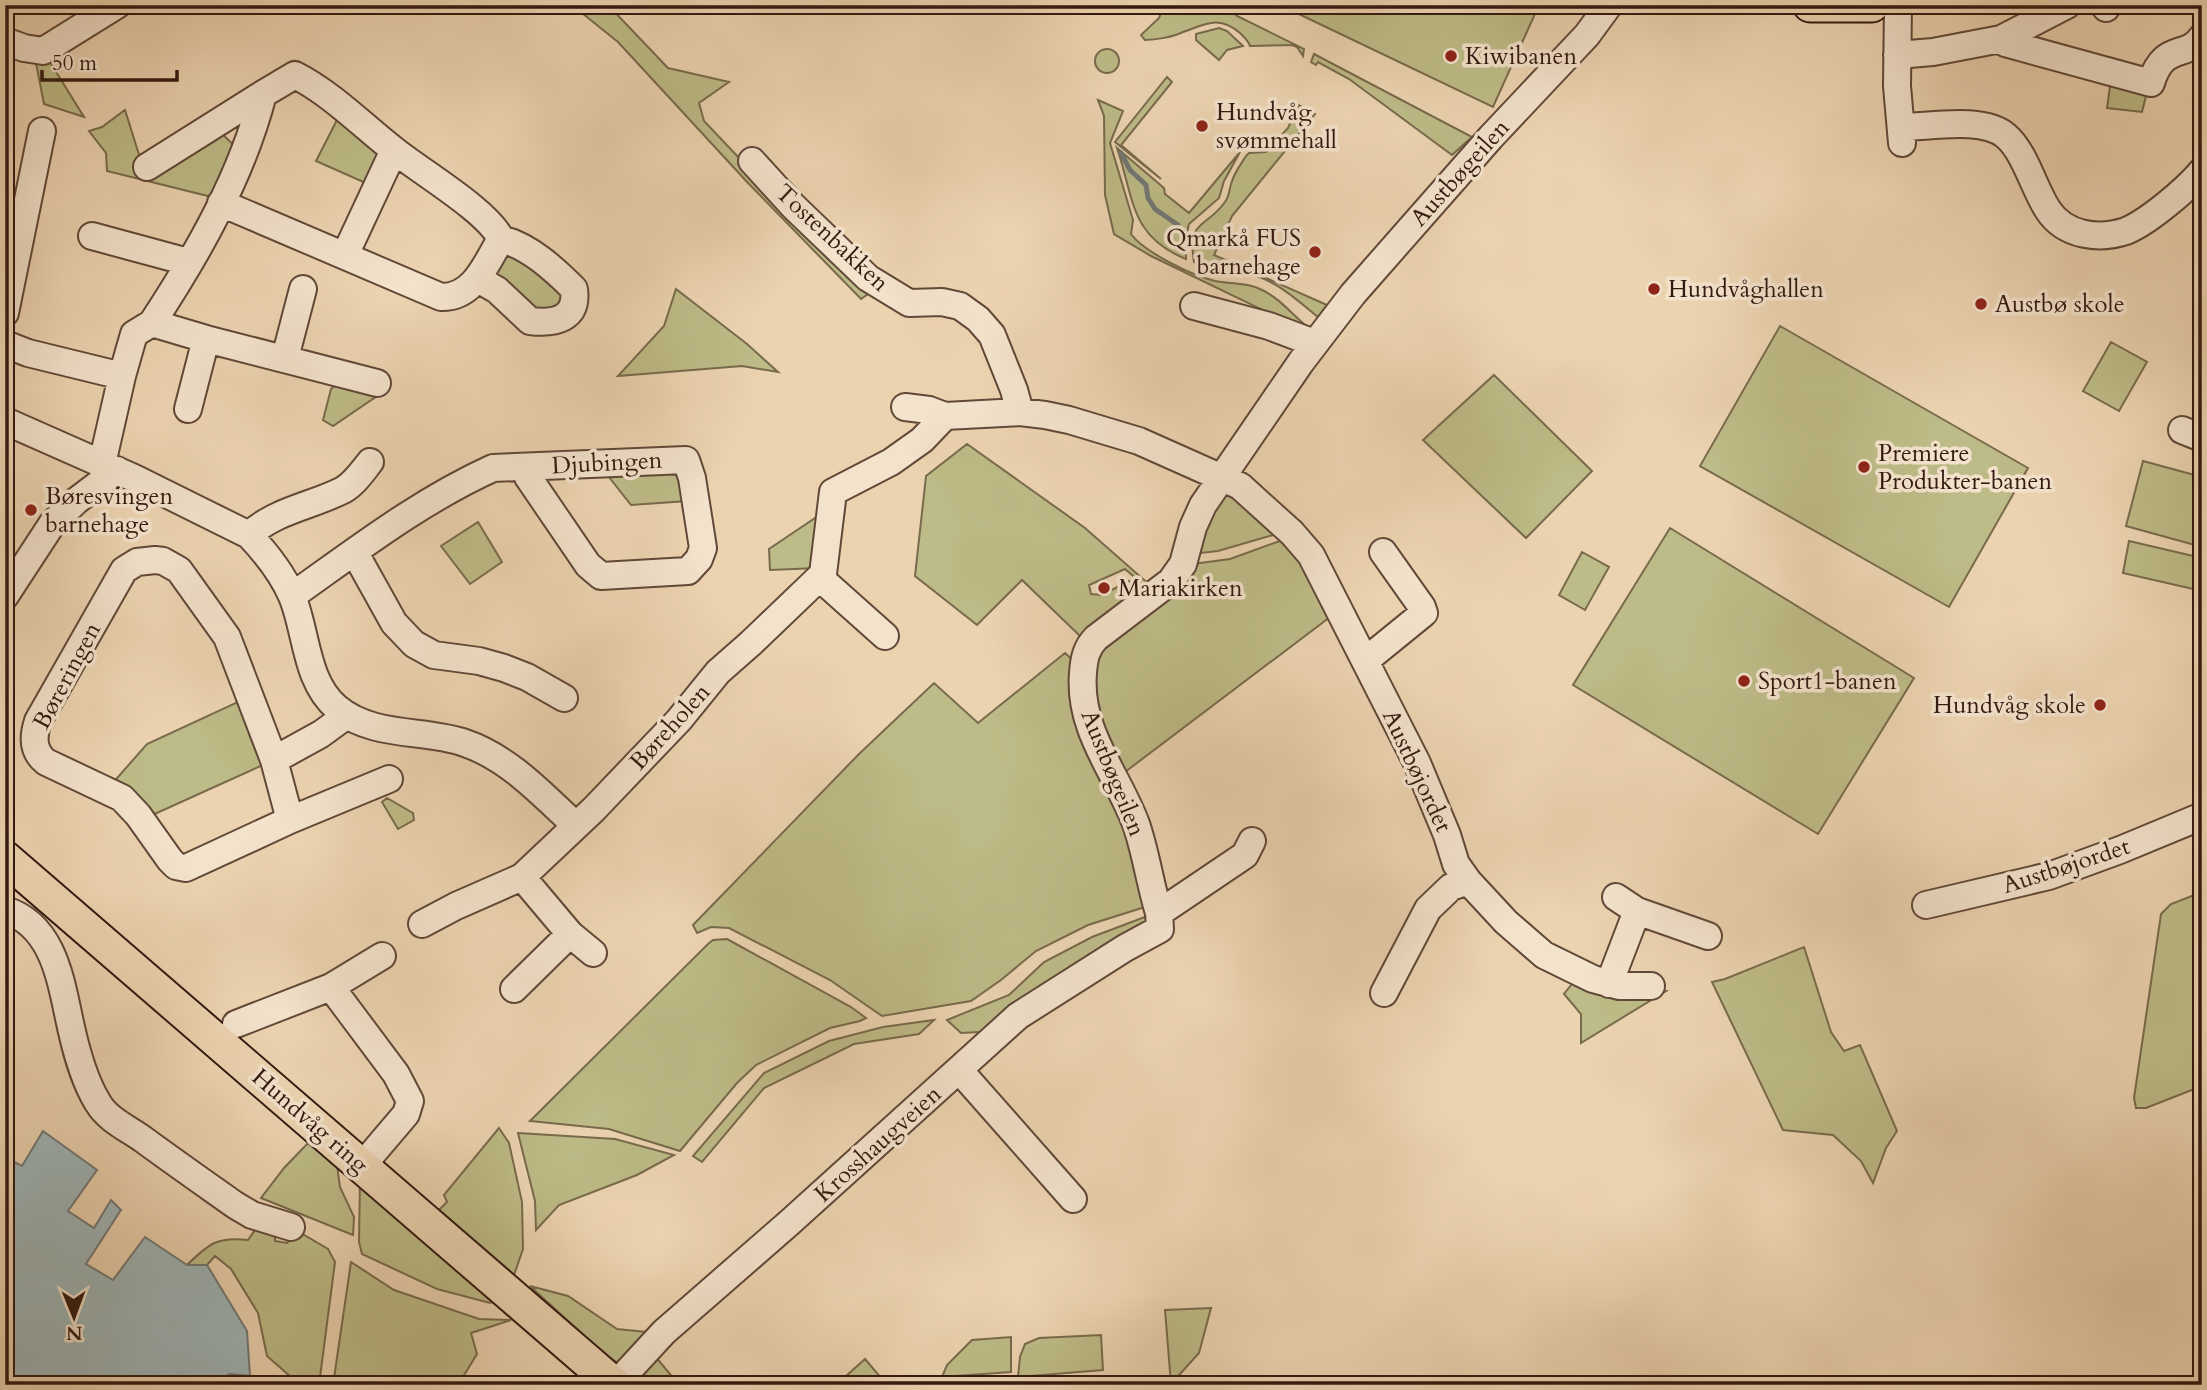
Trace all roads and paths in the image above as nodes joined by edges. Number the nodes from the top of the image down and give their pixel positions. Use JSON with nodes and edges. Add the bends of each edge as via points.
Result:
{"nodes":[{"id":1,"x":117,"y":5,"type":"edge"},
{"id":2,"x":1609,"y":5,"type":"edge"},
{"id":3,"x":1810,"y":5,"type":"edge"},
{"id":4,"x":1872,"y":5,"type":"edge"},
{"id":5,"x":1898,"y":5,"type":"edge"},
{"id":6,"x":2067,"y":5,"type":"edge"},
{"id":7,"x":2001,"y":39,"type":"junction"},
{"id":8,"x":5,"y":41,"type":"edge"},
{"id":9,"x":2182,"y":41,"type":"edge"},
{"id":10,"x":1897,"y":55,"type":"junction"},
{"id":11,"x":263,"y":94,"type":"junction"},
{"id":12,"x":42,"y":131,"type":"dead end"},
{"id":13,"x":394,"y":150,"type":"junction"},
{"id":14,"x":752,"y":161,"type":"dead end"},
{"id":15,"x":147,"y":167,"type":"dead end"},
{"id":16,"x":2202,"y":171,"type":"edge"},
{"id":17,"x":221,"y":203,"type":"junction"},
{"id":18,"x":92,"y":236,"type":"dead end"},
{"id":19,"x":501,"y":239,"type":"junction"},
{"id":20,"x":345,"y":255,"type":"junction"},
{"id":21,"x":188,"y":262,"type":"junction"},
{"id":22,"x":478,"y":279,"type":"junction"},
{"id":23,"x":303,"y":289,"type":"dead end"},
{"id":24,"x":1194,"y":306,"type":"dead end"},
{"id":25,"x":5,"y":313,"type":"edge"},
{"id":26,"x":152,"y":323,"type":"junction"},
{"id":27,"x":206,"y":339,"type":"junction"},
{"id":28,"x":5,"y":344,"type":"edge"},
{"id":29,"x":1314,"y":344,"type":"junction"},
{"id":30,"x":285,"y":358,"type":"junction"},
{"id":31,"x":122,"y":376,"type":"junction"},
{"id":32,"x":377,"y":383,"type":"dead end"},
{"id":33,"x":905,"y":407,"type":"dead end"},
{"id":34,"x":188,"y":409,"type":"dead end"},
{"id":35,"x":1020,"y":412,"type":"junction"},
{"id":36,"x":946,"y":416,"type":"junction"},
{"id":37,"x":5,"y":421,"type":"edge"},
{"id":38,"x":370,"y":462,"type":"dead end"},
{"id":39,"x":110,"y":467,"type":"junction"},
{"id":40,"x":525,"y":468,"type":"junction"},
{"id":41,"x":1223,"y":477,"type":"junction"},
{"id":42,"x":249,"y":535,"type":"junction"},
{"id":43,"x":1383,"y":552,"type":"dead end"},
{"id":44,"x":355,"y":553,"type":"junction"},
{"id":45,"x":820,"y":578,"type":"junction"},
{"id":46,"x":5,"y":596,"type":"edge"},
{"id":47,"x":292,"y":596,"type":"junction"},
{"id":48,"x":885,"y":636,"type":"dead end"},
{"id":49,"x":1366,"y":661,"type":"junction"},
{"id":50,"x":564,"y":698,"type":"dead end"},
{"id":51,"x":347,"y":715,"type":"junction"},
{"id":52,"x":274,"y":760,"type":"junction"},
{"id":53,"x":389,"y":779,"type":"dead end"},
{"id":54,"x":2202,"y":816,"type":"edge"},
{"id":55,"x":290,"y":820,"type":"junction"},
{"id":56,"x":576,"y":826,"type":"junction"},
{"id":57,"x":1252,"y":841,"type":"dead end"},
{"id":58,"x":5,"y":858,"type":"edge"},
{"id":59,"x":522,"y":877,"type":"junction"},
{"id":60,"x":1468,"y":881,"type":"junction"},
{"id":61,"x":1926,"y":905,"type":"dead end"},
{"id":62,"x":5,"y":909,"type":"edge"},
{"id":63,"x":1160,"y":921,"type":"junction"},
{"id":64,"x":422,"y":924,"type":"dead end"},
{"id":65,"x":570,"y":934,"type":"junction"},
{"id":66,"x":1708,"y":936,"type":"dead end"},
{"id":67,"x":593,"y":953,"type":"dead end"},
{"id":68,"x":382,"y":956,"type":"dead end"},
{"id":69,"x":1609,"y":984,"type":"junction"},
{"id":70,"x":1651,"y":986,"type":"dead end"},
{"id":71,"x":331,"y":987,"type":"junction"},
{"id":72,"x":513,"y":989,"type":"dead end"},
{"id":73,"x":1384,"y":993,"type":"dead end"},
{"id":74,"x":236,"y":1024,"type":"dead end"},
{"id":75,"x":960,"y":1071,"type":"junction"},
{"id":76,"x":361,"y":1167,"type":"junction"},
{"id":77,"x":1073,"y":1199,"type":"dead end"},
{"id":78,"x":291,"y":1227,"type":"dead end"},
{"id":79,"x":615,"y":1385,"type":"edge"}],
"edges":[{"from":1,"to":8,"type":"street","via":[[43,51]]},
{"from":2,"to":29,"type":"street","name":"Austbøgeilen","via":[[1587,36],[1491,137]]},
{"from":3,"to":4,"type":"main road"},
{"from":5,"to":10,"type":"street"},
{"from":6,"to":7,"type":"street"},
{"from":7,"to":9,"type":"street","via":[[2151,83],[2158,66]]},
{"from":7,"to":10,"type":"street"},
{"from":10,"to":16,"type":"street","via":[[1901,136],[1968,124],[2006,135],[2050,213],[2076,232],[2089,235],[2132,228],[2182,192]]},
{"from":11,"to":13,"type":"street","via":[[295,75]]},
{"from":11,"to":15,"type":"street"},
{"from":11,"to":17,"type":"street"},
{"from":12,"to":25,"type":"street"},
{"from":13,"to":19,"type":"street","via":[[480,214]]},
{"from":13,"to":20,"type":"street"},
{"from":14,"to":35,"type":"street","name":"Tostenbakken","via":[[868,278],[909,303],[960,306],[978,319],[996,343]]},
{"from":17,"to":20,"type":"street"},
{"from":17,"to":21,"type":"street"},
{"from":18,"to":21,"type":"street"},
{"from":19,"to":22,"type":"street"},
{"from":19,"to":22,"type":"street","via":[[530,253],[574,289],[572,309],[558,319],[530,321]]},
{"from":20,"to":22,"type":"street","via":[[441,298],[457,294]]},
{"from":21,"to":26,"type":"street"},
{"from":23,"to":30,"type":"street"},
{"from":24,"to":29,"type":"street","via":[[1269,326]]},
{"from":26,"to":27,"type":"street"},
{"from":26,"to":31,"type":"street","via":[[134,334]]},
{"from":27,"to":30,"type":"street"},
{"from":27,"to":34,"type":"street"},
{"from":28,"to":31,"type":"street"},
{"from":29,"to":41,"type":"street","name":"Austbøgeilen"},
{"from":30,"to":32,"type":"street"},
{"from":31,"to":39,"type":"street"},
{"from":33,"to":36,"type":"street"},
{"from":35,"to":36,"type":"street"},
{"from":35,"to":41,"type":"street","via":[[1105,430]]},
{"from":36,"to":45,"type":"street","via":[[891,461],[833,492]]},
{"from":37,"to":39,"type":"street"},
{"from":38,"to":42,"type":"street","via":[[346,489],[291,509]]},
{"from":39,"to":42,"type":"street"},
{"from":39,"to":46,"type":"street","via":[[52,524]]},
{"from":40,"to":40,"type":"street","name":"Djubingen","via":[[597,574],[688,571],[699,559],[703,548],[686,460]]},
{"from":40,"to":44,"type":"street","name":"Djubingen","via":[[493,468],[467,480]]},
{"from":41,"to":49,"type":"street","name":"Austbøjordet","via":[[1268,510],[1311,555]]},
{"from":41,"to":63,"type":"street","name":"Austbøgeilen","via":[[1203,505],[1180,571],[1091,643],[1083,666],[1082,695],[1090,725],[1136,825]]},
{"from":42,"to":47,"type":"street","via":[[271,560]]},
{"from":43,"to":49,"type":"street","via":[[1424,613]]},
{"from":44,"to":47,"type":"street","name":"Djubingen"},
{"from":44,"to":50,"type":"street","via":[[394,624],[414,644],[434,655],[503,668]]},
{"from":45,"to":48,"type":"street"},
{"from":45,"to":56,"type":"street","name":"Børeholen","via":[[718,672],[679,720]]},
{"from":47,"to":51,"type":"street","via":[[313,671],[326,696]]},
{"from":49,"to":60,"type":"street","name":"Austbøjordet","via":[[1417,763],[1456,864]]},
{"from":51,"to":52,"type":"street"},
{"from":51,"to":56,"type":"street","via":[[387,730],[469,744],[509,766]]},
{"from":52,"to":55,"type":"street","name":"Børeringen"},
{"from":52,"to":55,"type":"street","name":"Børeringen","via":[[227,637],[179,570],[155,560],[137,562],[124,570],[38,721],[37,752],[46,762],[122,798],[181,868]]},
{"from":53,"to":55,"type":"street","name":"Børeringen"},
{"from":54,"to":61,"type":"street","name":"Austbøjordet","via":[[2049,876]]},
{"from":56,"to":59,"type":"street","name":"Børeholen"},
{"from":57,"to":63,"type":"street","via":[[1245,855]]},
{"from":58,"to":76,"type":"main road","name":"Hundvåg ring"},
{"from":59,"to":64,"type":"street","name":"Børeholen"},
{"from":59,"to":65,"type":"street"},
{"from":60,"to":69,"type":"street","name":"Austbøjordet","via":[[1544,955]]},
{"from":60,"to":73,"type":"street","via":[[1451,887],[1429,909]]},
{"from":62,"to":78,"type":"street","via":[[25,918],[50,950],[90,1088],[105,1112],[251,1215]]},
{"from":63,"to":75,"type":"street","name":"Krosshaugveien","via":[[1030,1008]]},
{"from":65,"to":67,"type":"street"},
{"from":65,"to":72,"type":"street"},
{"from":66,"to":69,"type":"street","via":[[1626,904]]},
{"from":68,"to":71,"type":"street"},
{"from":69,"to":70,"type":"street","name":"Austbøjordet"},
{"from":71,"to":74,"type":"street"},
{"from":71,"to":76,"type":"street","via":[[396,1074],[410,1101],[406,1114]]},
{"from":75,"to":77,"type":"street"},
{"from":75,"to":79,"type":"street","name":"Krosshaugveien","via":[[663,1332]]},
{"from":76,"to":79,"type":"main road","name":"Hundvåg ring"}]}
